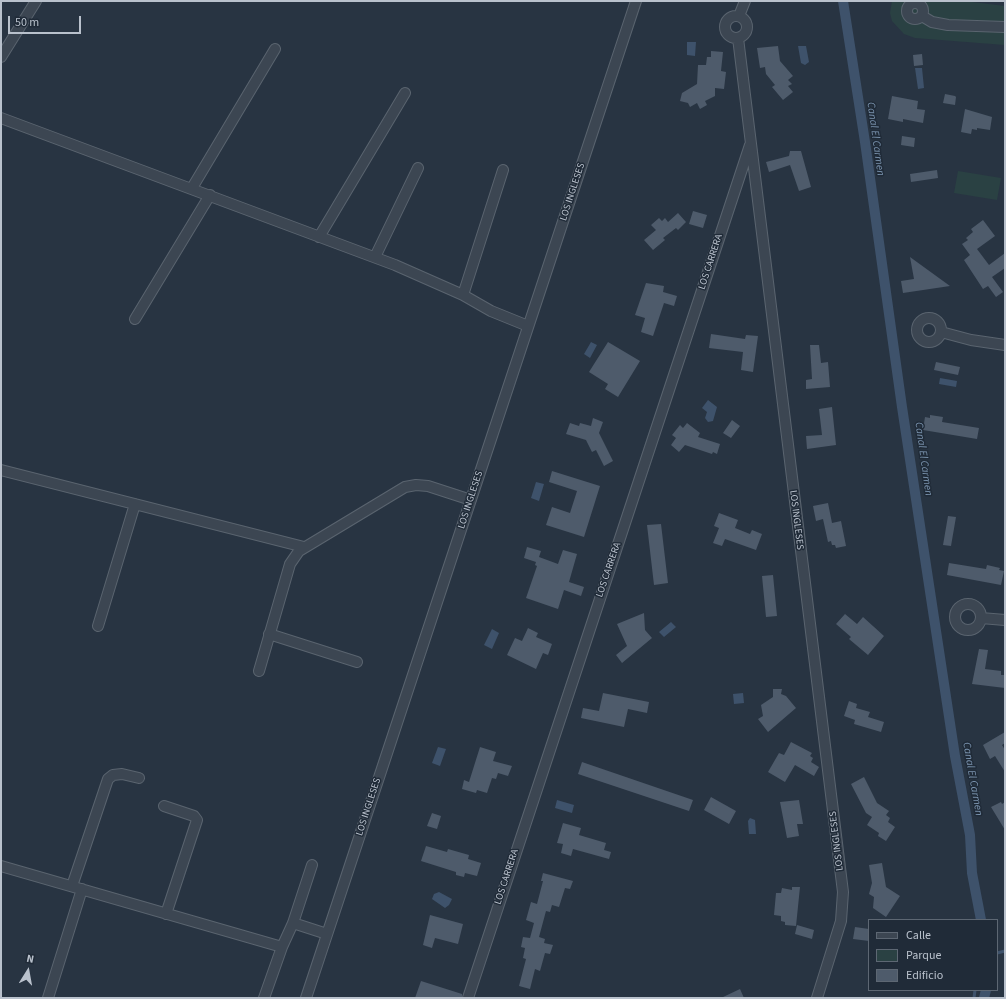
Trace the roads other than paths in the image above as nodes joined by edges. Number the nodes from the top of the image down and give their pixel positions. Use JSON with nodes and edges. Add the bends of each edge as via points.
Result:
{"nodes":[{"id":1,"x":36,"y":1,"type":"edge"},
{"id":2,"x":636,"y":1,"type":"edge"},
{"id":3,"x":745,"y":1,"type":"edge"},
{"id":4,"x":739,"y":16,"type":"junction"},
{"id":5,"x":922,"y":16,"type":"dead end"},
{"id":6,"x":1005,"y":27,"type":"edge"},
{"id":7,"x":738,"y":38,"type":"junction"},
{"id":8,"x":275,"y":49,"type":"dead end"},
{"id":9,"x":1,"y":57,"type":"edge"},
{"id":10,"x":405,"y":93,"type":"dead end"},
{"id":11,"x":1,"y":118,"type":"edge"},
{"id":12,"x":751,"y":141,"type":"junction"},
{"id":13,"x":418,"y":168,"type":"dead end"},
{"id":14,"x":503,"y":170,"type":"dead end"},
{"id":15,"x":192,"y":188,"type":"junction"},
{"id":16,"x":210,"y":195,"type":"junction"},
{"id":17,"x":319,"y":236,"type":"junction"},
{"id":18,"x":375,"y":257,"type":"junction"},
{"id":19,"x":463,"y":296,"type":"junction"},
{"id":20,"x":135,"y":319,"type":"dead end"},
{"id":21,"x":528,"y":326,"type":"junction"},
{"id":22,"x":941,"y":332,"type":"dead end"},
{"id":23,"x":1005,"y":345,"type":"edge"},
{"id":24,"x":1,"y":470,"type":"edge"},
{"id":25,"x":471,"y":500,"type":"junction"},
{"id":26,"x":135,"y":504,"type":"junction"},
{"id":27,"x":304,"y":547,"type":"junction"},
{"id":28,"x":981,"y":618,"type":"dead end"},
{"id":29,"x":1005,"y":620,"type":"edge"},
{"id":30,"x":98,"y":626,"type":"dead end"},
{"id":31,"x":269,"y":634,"type":"junction"},
{"id":32,"x":357,"y":662,"type":"dead end"},
{"id":33,"x":259,"y":672,"type":"dead end"},
{"id":34,"x":139,"y":778,"type":"dead end"},
{"id":35,"x":164,"y":806,"type":"dead end"},
{"id":36,"x":312,"y":865,"type":"dead end"},
{"id":37,"x":1,"y":866,"type":"edge"},
{"id":38,"x":72,"y":886,"type":"junction"},
{"id":39,"x":82,"y":889,"type":"junction"},
{"id":40,"x":166,"y":914,"type":"junction"},
{"id":41,"x":293,"y":923,"type":"junction"},
{"id":42,"x":327,"y":934,"type":"junction"},
{"id":43,"x":282,"y":947,"type":"junction"},
{"id":44,"x":48,"y":998,"type":"edge"},
{"id":45,"x":264,"y":998,"type":"edge"},
{"id":46,"x":306,"y":998,"type":"edge"},
{"id":47,"x":468,"y":998,"type":"edge"},
{"id":48,"x":817,"y":998,"type":"edge"}],
"edges":[{"from":1,"to":9,"type":"street"},
{"from":2,"to":21,"type":"street","name":"LOS INGLESES"},
{"from":3,"to":4,"type":"street"},
{"from":4,"to":7,"type":"street","via":[[744,19],[747,28]]},
{"from":4,"to":7,"type":"street","via":[[731,17],[725,27],[728,34]]},
{"from":5,"to":6,"type":"street","via":[[932,22],[948,25]]},
{"from":7,"to":12,"type":"street","name":"LOS INGLESES"},
{"from":8,"to":15,"type":"street"},
{"from":10,"to":17,"type":"street"},
{"from":11,"to":15,"type":"street"},
{"from":12,"to":47,"type":"street","name":"LOS CARRERA"},
{"from":12,"to":48,"type":"street","name":"LOS INGLESES","via":[[843,896],[841,921]]},
{"from":13,"to":18,"type":"street"},
{"from":14,"to":19,"type":"street"},
{"from":15,"to":16,"type":"street"},
{"from":16,"to":17,"type":"street"},
{"from":16,"to":20,"type":"street"},
{"from":17,"to":18,"type":"street"},
{"from":18,"to":19,"type":"street"},
{"from":19,"to":21,"type":"street"},
{"from":21,"to":25,"type":"street","name":"LOS INGLESES"},
{"from":22,"to":23,"type":"street"},
{"from":24,"to":26,"type":"street"},
{"from":25,"to":27,"type":"street","via":[[428,486],[405,487]]},
{"from":25,"to":42,"type":"street","name":"LOS INGLESES"},
{"from":26,"to":27,"type":"street"},
{"from":26,"to":30,"type":"street"},
{"from":27,"to":31,"type":"street","via":[[294,555],[290,564]]},
{"from":28,"to":29,"type":"street"},
{"from":31,"to":32,"type":"street"},
{"from":31,"to":33,"type":"street"},
{"from":34,"to":38,"type":"street","via":[[122,774],[113,775],[108,779]]},
{"from":35,"to":40,"type":"street","via":[[194,816],[197,820]]},
{"from":36,"to":41,"type":"street"},
{"from":37,"to":38,"type":"street"},
{"from":38,"to":39,"type":"street"},
{"from":39,"to":40,"type":"street"},
{"from":39,"to":44,"type":"street"},
{"from":40,"to":43,"type":"street"},
{"from":41,"to":42,"type":"street"},
{"from":41,"to":43,"type":"street"},
{"from":42,"to":46,"type":"street","name":"LOS INGLESES"},
{"from":43,"to":45,"type":"street"}]}
